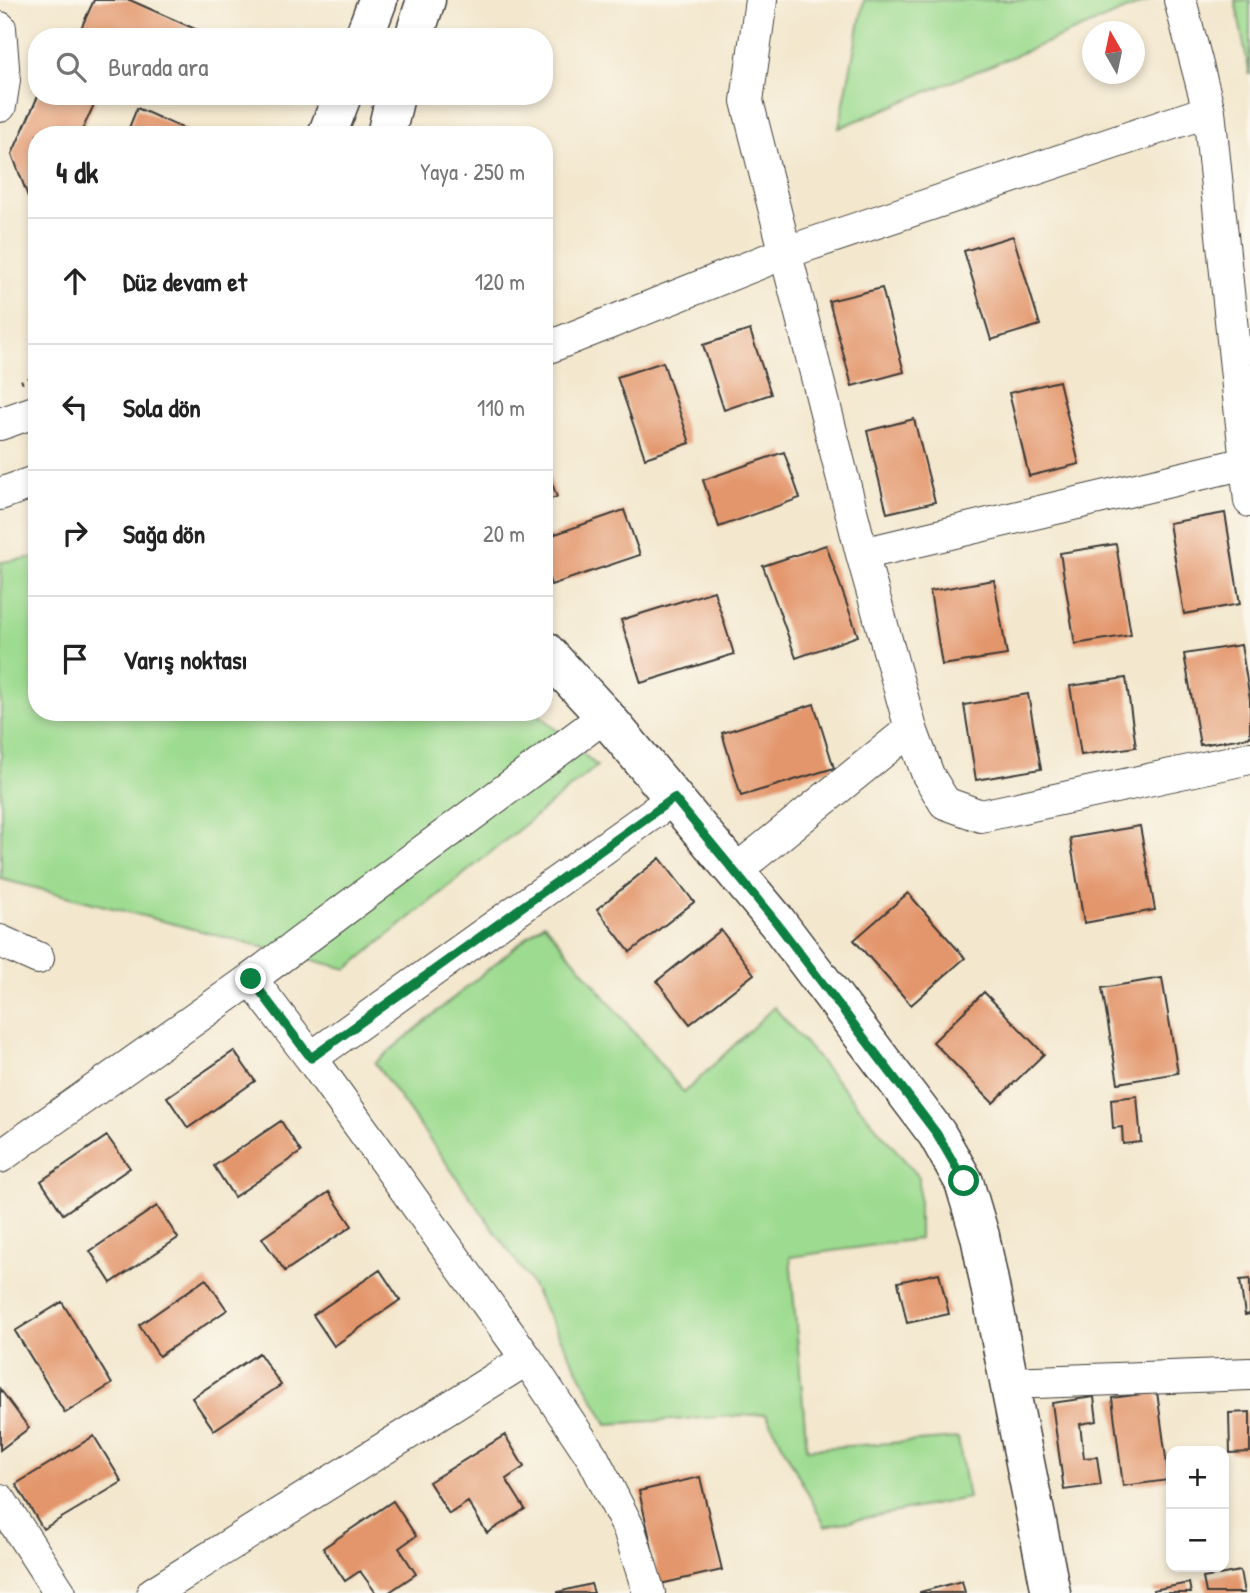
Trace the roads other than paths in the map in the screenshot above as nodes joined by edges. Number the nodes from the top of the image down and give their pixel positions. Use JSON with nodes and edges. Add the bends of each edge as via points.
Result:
{"nodes":[{"id":1,"x":378,"y":0,"type":"edge"},
{"id":2,"x":426,"y":0,"type":"edge"},
{"id":3,"x":761,"y":0,"type":"edge"},
{"id":4,"x":1180,"y":0,"type":"edge"},
{"id":5,"x":0,"y":28,"type":"edge"},
{"id":6,"x":367,"y":28,"type":"edge"},
{"id":7,"x":417,"y":28,"type":"edge"},
{"id":8,"x":339,"y":105,"type":"edge"},
{"id":9,"x":393,"y":105,"type":"edge"},
{"id":10,"x":0,"y":106,"type":"edge"},
{"id":11,"x":1209,"y":111,"type":"junction"},
{"id":12,"x":330,"y":126,"type":"edge"},
{"id":13,"x":388,"y":126,"type":"edge"},
{"id":14,"x":787,"y":252,"type":"junction"},
{"id":15,"x":553,"y":345,"type":"edge"},
{"id":16,"x":28,"y":414,"type":"edge"},
{"id":17,"x":0,"y":424,"type":"edge"},
{"id":18,"x":1246,"y":463,"type":"junction"},
{"id":19,"x":28,"y":484,"type":"edge"},
{"id":20,"x":0,"y":494,"type":"edge"},
{"id":21,"x":1250,"y":501,"type":"edge"},
{"id":22,"x":862,"y":554,"type":"junction"},
{"id":23,"x":553,"y":660,"type":"edge"},
{"id":24,"x":605,"y":716,"type":"junction"},
{"id":25,"x":911,"y":729,"type":"junction"},
{"id":26,"x":1250,"y":758,"type":"edge"},
{"id":27,"x":674,"y":798,"type":"junction"},
{"id":28,"x":734,"y":872,"type":"junction"},
{"id":29,"x":0,"y":941,"type":"edge"},
{"id":30,"x":38,"y":958,"type":"dead end"},
{"id":31,"x":251,"y":979,"type":"junction"},
{"id":32,"x":311,"y":1058,"type":"junction"},
{"id":33,"x":0,"y":1157,"type":"edge"},
{"id":34,"x":527,"y":1359,"type":"junction"},
{"id":35,"x":1250,"y":1374,"type":"edge"},
{"id":36,"x":1009,"y":1383,"type":"junction"},
{"id":37,"x":0,"y":1500,"type":"edge"},
{"id":38,"x":49,"y":1590,"type":"edge"},
{"id":39,"x":153,"y":1593,"type":"edge"},
{"id":40,"x":649,"y":1593,"type":"edge"},
{"id":41,"x":1051,"y":1593,"type":"edge"}],
"edges":[{"from":1,"to":6,"type":"street"},
{"from":2,"to":7,"type":"street"},
{"from":3,"to":14,"type":"street","via":[[747,101]]},
{"from":4,"to":11,"type":"street"},
{"from":5,"to":10,"type":"street","via":[[4,80]]},
{"from":8,"to":12,"type":"street"},
{"from":9,"to":13,"type":"street"},
{"from":11,"to":14,"type":"street"},
{"from":11,"to":18,"type":"street"},
{"from":14,"to":15,"type":"street"},
{"from":14,"to":22,"type":"street"},
{"from":16,"to":17,"type":"street"},
{"from":18,"to":21,"type":"street"},
{"from":18,"to":22,"type":"street"},
{"from":19,"to":20,"type":"street"},
{"from":22,"to":25,"type":"street"},
{"from":23,"to":24,"type":"street"},
{"from":24,"to":27,"type":"street"},
{"from":24,"to":31,"type":"street"},
{"from":25,"to":26,"type":"street","via":[[928,775],[945,803],[981,816]]},
{"from":25,"to":28,"type":"street"},
{"from":27,"to":28,"type":"street"},
{"from":27,"to":32,"type":"street"},
{"from":28,"to":36,"type":"street","via":[[937,1134],[964,1181],[980,1236]]},
{"from":29,"to":30,"type":"street"},
{"from":31,"to":32,"type":"street"},
{"from":31,"to":33,"type":"street"},
{"from":32,"to":34,"type":"street"},
{"from":34,"to":39,"type":"street"},
{"from":34,"to":40,"type":"street","via":[[593,1458],[629,1529]]},
{"from":35,"to":36,"type":"street"},
{"from":36,"to":41,"type":"street"},
{"from":37,"to":38,"type":"street"}]}
